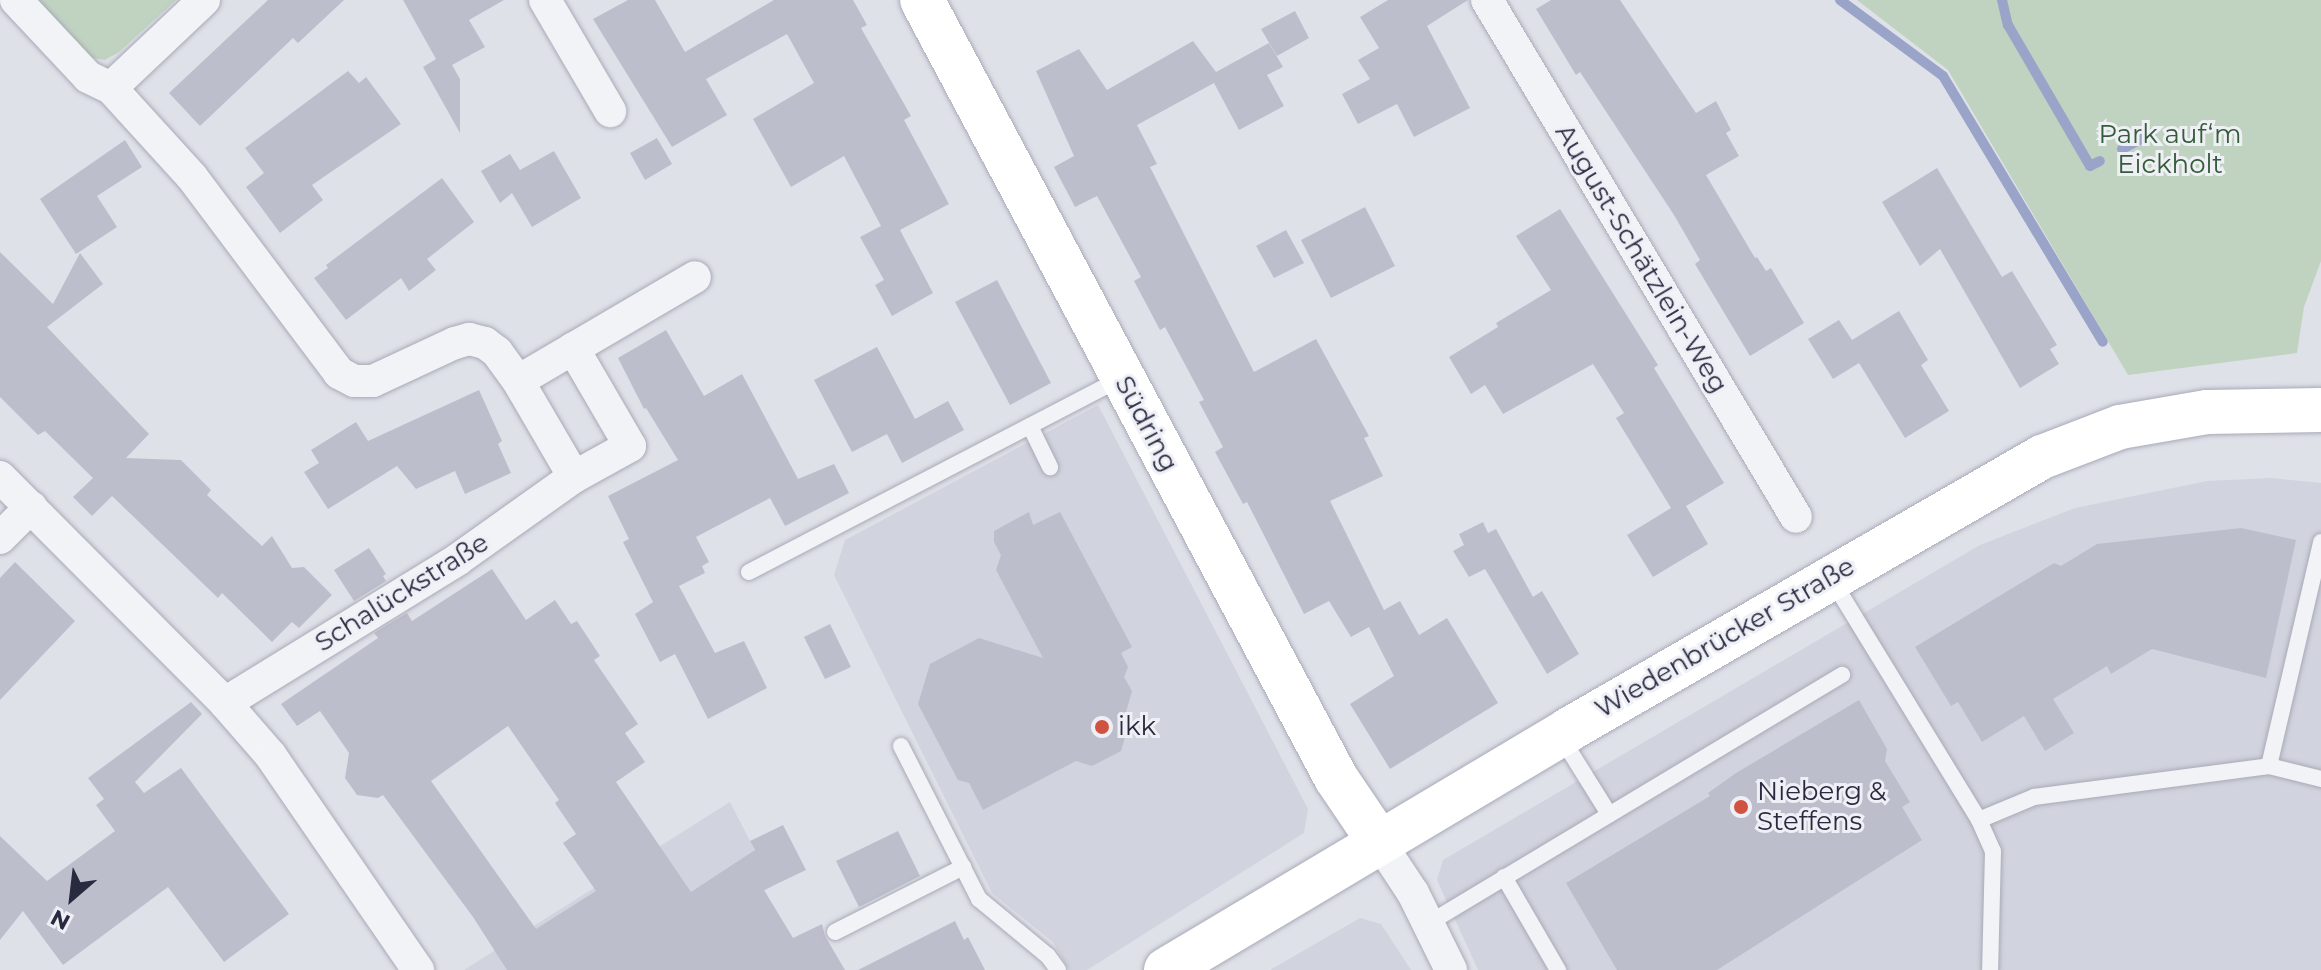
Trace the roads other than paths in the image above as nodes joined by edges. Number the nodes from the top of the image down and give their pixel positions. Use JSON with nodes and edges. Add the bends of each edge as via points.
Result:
{"nodes":[{"id":1,"x":16,"y":0,"type":"edge"},
{"id":2,"x":204,"y":0,"type":"edge"},
{"id":3,"x":545,"y":0,"type":"edge"},
{"id":4,"x":922,"y":0,"type":"edge"},
{"id":5,"x":1487,"y":0,"type":"edge"},
{"id":6,"x":111,"y":88,"type":"junction"},
{"id":7,"x":610,"y":111,"type":"dead end"},
{"id":8,"x":695,"y":277,"type":"dead end"},
{"id":9,"x":573,"y":348,"type":"junction"},
{"id":10,"x":1122,"y":378,"type":"junction"},
{"id":11,"x":518,"y":381,"type":"junction"},
{"id":12,"x":2321,"y":410,"type":"edge"},
{"id":13,"x":1030,"y":426,"type":"junction"},
{"id":14,"x":1050,"y":467,"type":"dead end"},
{"id":15,"x":0,"y":477,"type":"edge"},
{"id":16,"x":574,"y":477,"type":"junction"},
{"id":17,"x":31,"y":507,"type":"junction"},
{"id":18,"x":1796,"y":517,"type":"dead end"},
{"id":19,"x":0,"y":538,"type":"edge"},
{"id":20,"x":2321,"y":542,"type":"edge"},
{"id":21,"x":749,"y":572,"type":"dead end"},
{"id":22,"x":1831,"y":577,"type":"junction"},
{"id":23,"x":1842,"y":675,"type":"dead end"},
{"id":24,"x":225,"y":703,"type":"junction"},
{"id":25,"x":1560,"y":735,"type":"junction"},
{"id":26,"x":901,"y":746,"type":"dead end"},
{"id":27,"x":2269,"y":766,"type":"junction"},
{"id":28,"x":2321,"y":779,"type":"edge"},
{"id":29,"x":1609,"y":814,"type":"junction"},
{"id":30,"x":1979,"y":820,"type":"junction"},
{"id":31,"x":1380,"y":843,"type":"junction"},
{"id":32,"x":963,"y":867,"type":"junction"},
{"id":33,"x":1504,"y":877,"type":"junction"},
{"id":34,"x":1429,"y":923,"type":"junction"},
{"id":35,"x":835,"y":932,"type":"dead end"},
{"id":36,"x":418,"y":970,"type":"edge"},
{"id":37,"x":1058,"y":970,"type":"edge"},
{"id":38,"x":1166,"y":970,"type":"edge"},
{"id":39,"x":1451,"y":970,"type":"edge"},
{"id":40,"x":1558,"y":970,"type":"edge"},
{"id":41,"x":1990,"y":970,"type":"edge"}],
"edges":[{"from":1,"to":6,"type":"street","via":[[88,77]]},
{"from":2,"to":6,"type":"street"},
{"from":3,"to":7,"type":"street"},
{"from":4,"to":10,"type":"street","name":"Südring"},
{"from":5,"to":18,"type":"street","name":"August-Schätzlein-Weg"},
{"from":6,"to":11,"type":"street","via":[[192,177],[339,373],[354,381],[373,381],[469,339],[497,352]]},
{"from":8,"to":9,"type":"street"},
{"from":9,"to":11,"type":"street"},
{"from":9,"to":16,"type":"street","name":"Schalückstraße","via":[[630,446]]},
{"from":10,"to":13,"type":"lane"},
{"from":10,"to":31,"type":"street","name":"Südring","via":[[1336,778]]},
{"from":11,"to":16,"type":"street"},
{"from":12,"to":22,"type":"street","name":"Wiedenbrücker Straße","via":[[2239,409],[2120,427],[2042,457]]},
{"from":13,"to":14,"type":"lane"},
{"from":13,"to":21,"type":"lane"},
{"from":15,"to":17,"type":"street"},
{"from":16,"to":24,"type":"street","name":"Schalückstraße","via":[[457,560]]},
{"from":17,"to":19,"type":"street"},
{"from":17,"to":24,"type":"street"},
{"from":20,"to":27,"type":"lane"},
{"from":22,"to":25,"type":"street","name":"Wiedenbrücker Straße"},
{"from":22,"to":30,"type":"lane"},
{"from":23,"to":29,"type":"lane"},
{"from":24,"to":36,"type":"street","via":[[271,756]]},
{"from":25,"to":29,"type":"lane"},
{"from":25,"to":31,"type":"street","name":"Wiedenbrücker Straße"},
{"from":26,"to":32,"type":"lane"},
{"from":27,"to":28,"type":"lane"},
{"from":27,"to":30,"type":"lane","via":[[2034,797]]},
{"from":29,"to":33,"type":"lane"},
{"from":30,"to":41,"type":"lane","via":[[1993,851]]},
{"from":31,"to":34,"type":"street"},
{"from":31,"to":38,"type":"street","name":"Wiedenbrücker Straße"},
{"from":32,"to":35,"type":"lane"},
{"from":32,"to":37,"type":"lane","via":[[979,899]]},
{"from":33,"to":34,"type":"lane"},
{"from":33,"to":40,"type":"lane"},
{"from":34,"to":39,"type":"street"}]}
